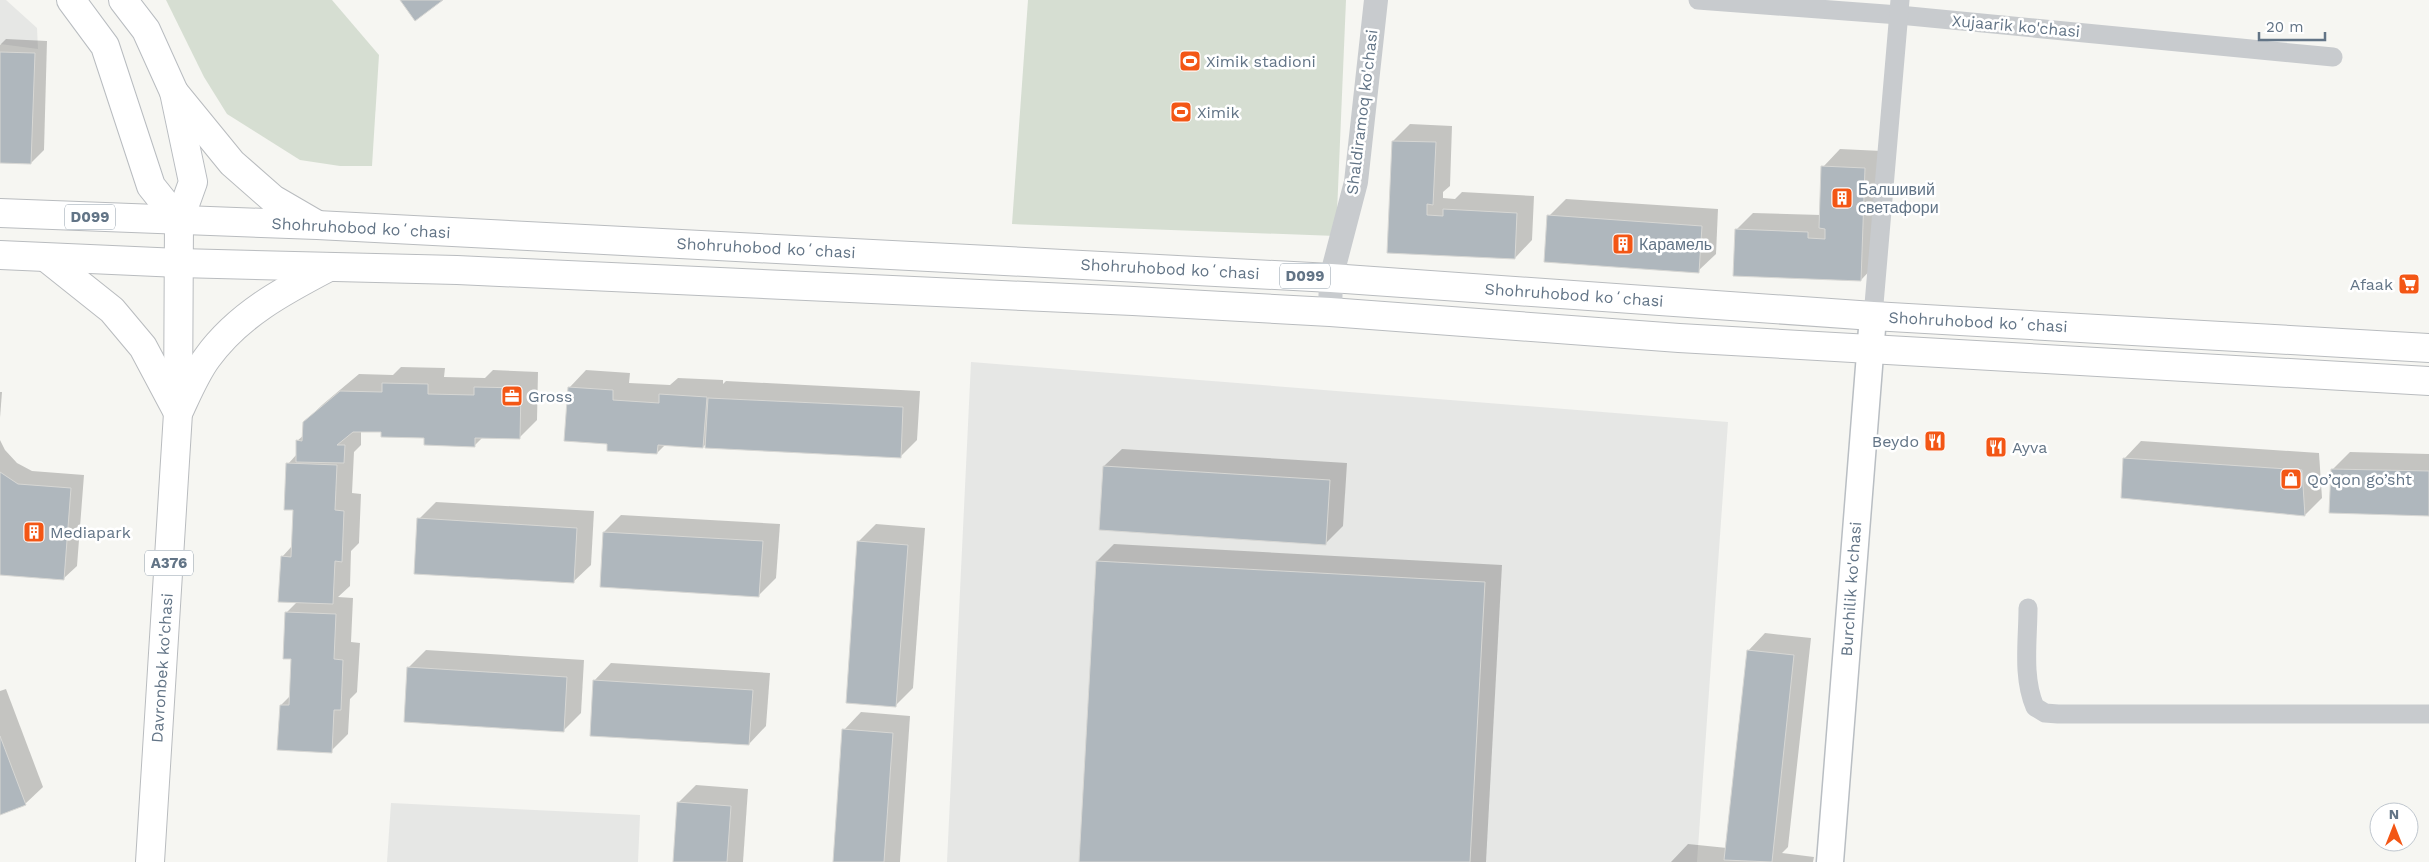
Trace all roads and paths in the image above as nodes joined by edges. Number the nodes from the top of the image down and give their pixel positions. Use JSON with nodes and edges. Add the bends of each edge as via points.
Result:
{"nodes":[{"id":1,"x":71,"y":0,"type":"edge"},
{"id":2,"x":123,"y":0,"type":"edge"},
{"id":3,"x":1376,"y":0,"type":"edge"},
{"id":4,"x":1698,"y":0,"type":"edge"},
{"id":5,"x":1900,"y":8,"type":"edge"},
{"id":6,"x":2333,"y":57,"type":"dead end"},
{"id":7,"x":174,"y":92,"type":"junction"},
{"id":8,"x":0,"y":213,"type":"edge"},
{"id":9,"x":179,"y":221,"type":"junction"},
{"id":10,"x":317,"y":225,"type":"junction"},
{"id":11,"x":0,"y":255,"type":"edge"},
{"id":12,"x":48,"y":258,"type":"junction"},
{"id":13,"x":179,"y":263,"type":"junction"},
{"id":14,"x":332,"y":266,"type":"junction"},
{"id":15,"x":1331,"y":278,"type":"junction"},
{"id":16,"x":1330,"y":312,"type":"junction"},
{"id":17,"x":1873,"y":316,"type":"junction"},
{"id":18,"x":2429,"y":348,"type":"edge"},
{"id":19,"x":1870,"y":349,"type":"junction"},
{"id":20,"x":2429,"y":381,"type":"edge"},
{"id":21,"x":178,"y":412,"type":"junction"},
{"id":22,"x":2028,"y":608,"type":"dead end"},
{"id":23,"x":2429,"y":714,"type":"edge"},
{"id":24,"x":150,"y":862,"type":"edge"},
{"id":25,"x":1830,"y":862,"type":"edge"}],
"edges":[{"from":1,"to":9,"type":"main road","via":[[105,46],[151,186]]},
{"from":2,"to":7,"type":"main road","via":[[146,30]]},
{"from":3,"to":15,"type":"street","name":"Shaldiramoq ko'chasi","via":[[1356,182]]},
{"from":4,"to":5,"type":"street","name":"Xujaarik ko'chasi"},
{"from":5,"to":6,"type":"street","name":"Xujaarik ko'chasi"},
{"from":5,"to":17,"type":"street"},
{"from":7,"to":9,"type":"main road","name":"Davronbek ko'chasi","via":[[193,182]]},
{"from":7,"to":10,"type":"main road","via":[[232,163],[273,199]]},
{"from":8,"to":9,"type":"main road","name":"Shohruhobod koʻchasi","number":"D099"},
{"from":9,"to":10,"type":"main road","name":"Shohruhobod koʻchasi","number":"D099"},
{"from":9,"to":13,"type":"main road","name":"Davronbek ko'chasi"},
{"from":10,"to":15,"type":"main road","name":"Shohruhobod koʻchasi","number":"D099"},
{"from":11,"to":12,"type":"main road","name":"Shohruhobod koʻchasi","number":"D099"},
{"from":12,"to":13,"type":"main road","name":"Shohruhobod koʻchasi","number":"D099"},
{"from":12,"to":21,"type":"main road","via":[[118,318],[143,347]]},
{"from":13,"to":14,"type":"main road","name":"Shohruhobod koʻchasi","number":"D099"},
{"from":13,"to":21,"type":"main road","name":"Davronbek ko'chasi","number":"A376"},
{"from":14,"to":16,"type":"main road","name":"Shohruhobod koʻchasi","number":"D099"},
{"from":14,"to":21,"type":"main road","via":[[280,292],[234,326],[206,359]]},
{"from":15,"to":16,"type":"street","name":"Shaldiramoq ko'chasi"},
{"from":15,"to":17,"type":"main road","name":"Shohruhobod koʻchasi","number":"D099"},
{"from":16,"to":19,"type":"main road","name":"Shohruhobod koʻchasi","number":"D099"},
{"from":17,"to":18,"type":"main road","name":"Shohruhobod koʻchasi","number":"D099"},
{"from":17,"to":19,"type":"main road","name":"Burchilik ko'chasi"},
{"from":19,"to":20,"type":"main road","name":"Shohruhobod koʻchasi","number":"D099"},
{"from":19,"to":25,"type":"main road","name":"Burchilik ko'chasi"},
{"from":21,"to":24,"type":"main road","name":"Davronbek ko'chasi","number":"A376"},
{"from":22,"to":23,"type":"street","via":[[2027,679],[2035,708],[2045,713]]}]}
